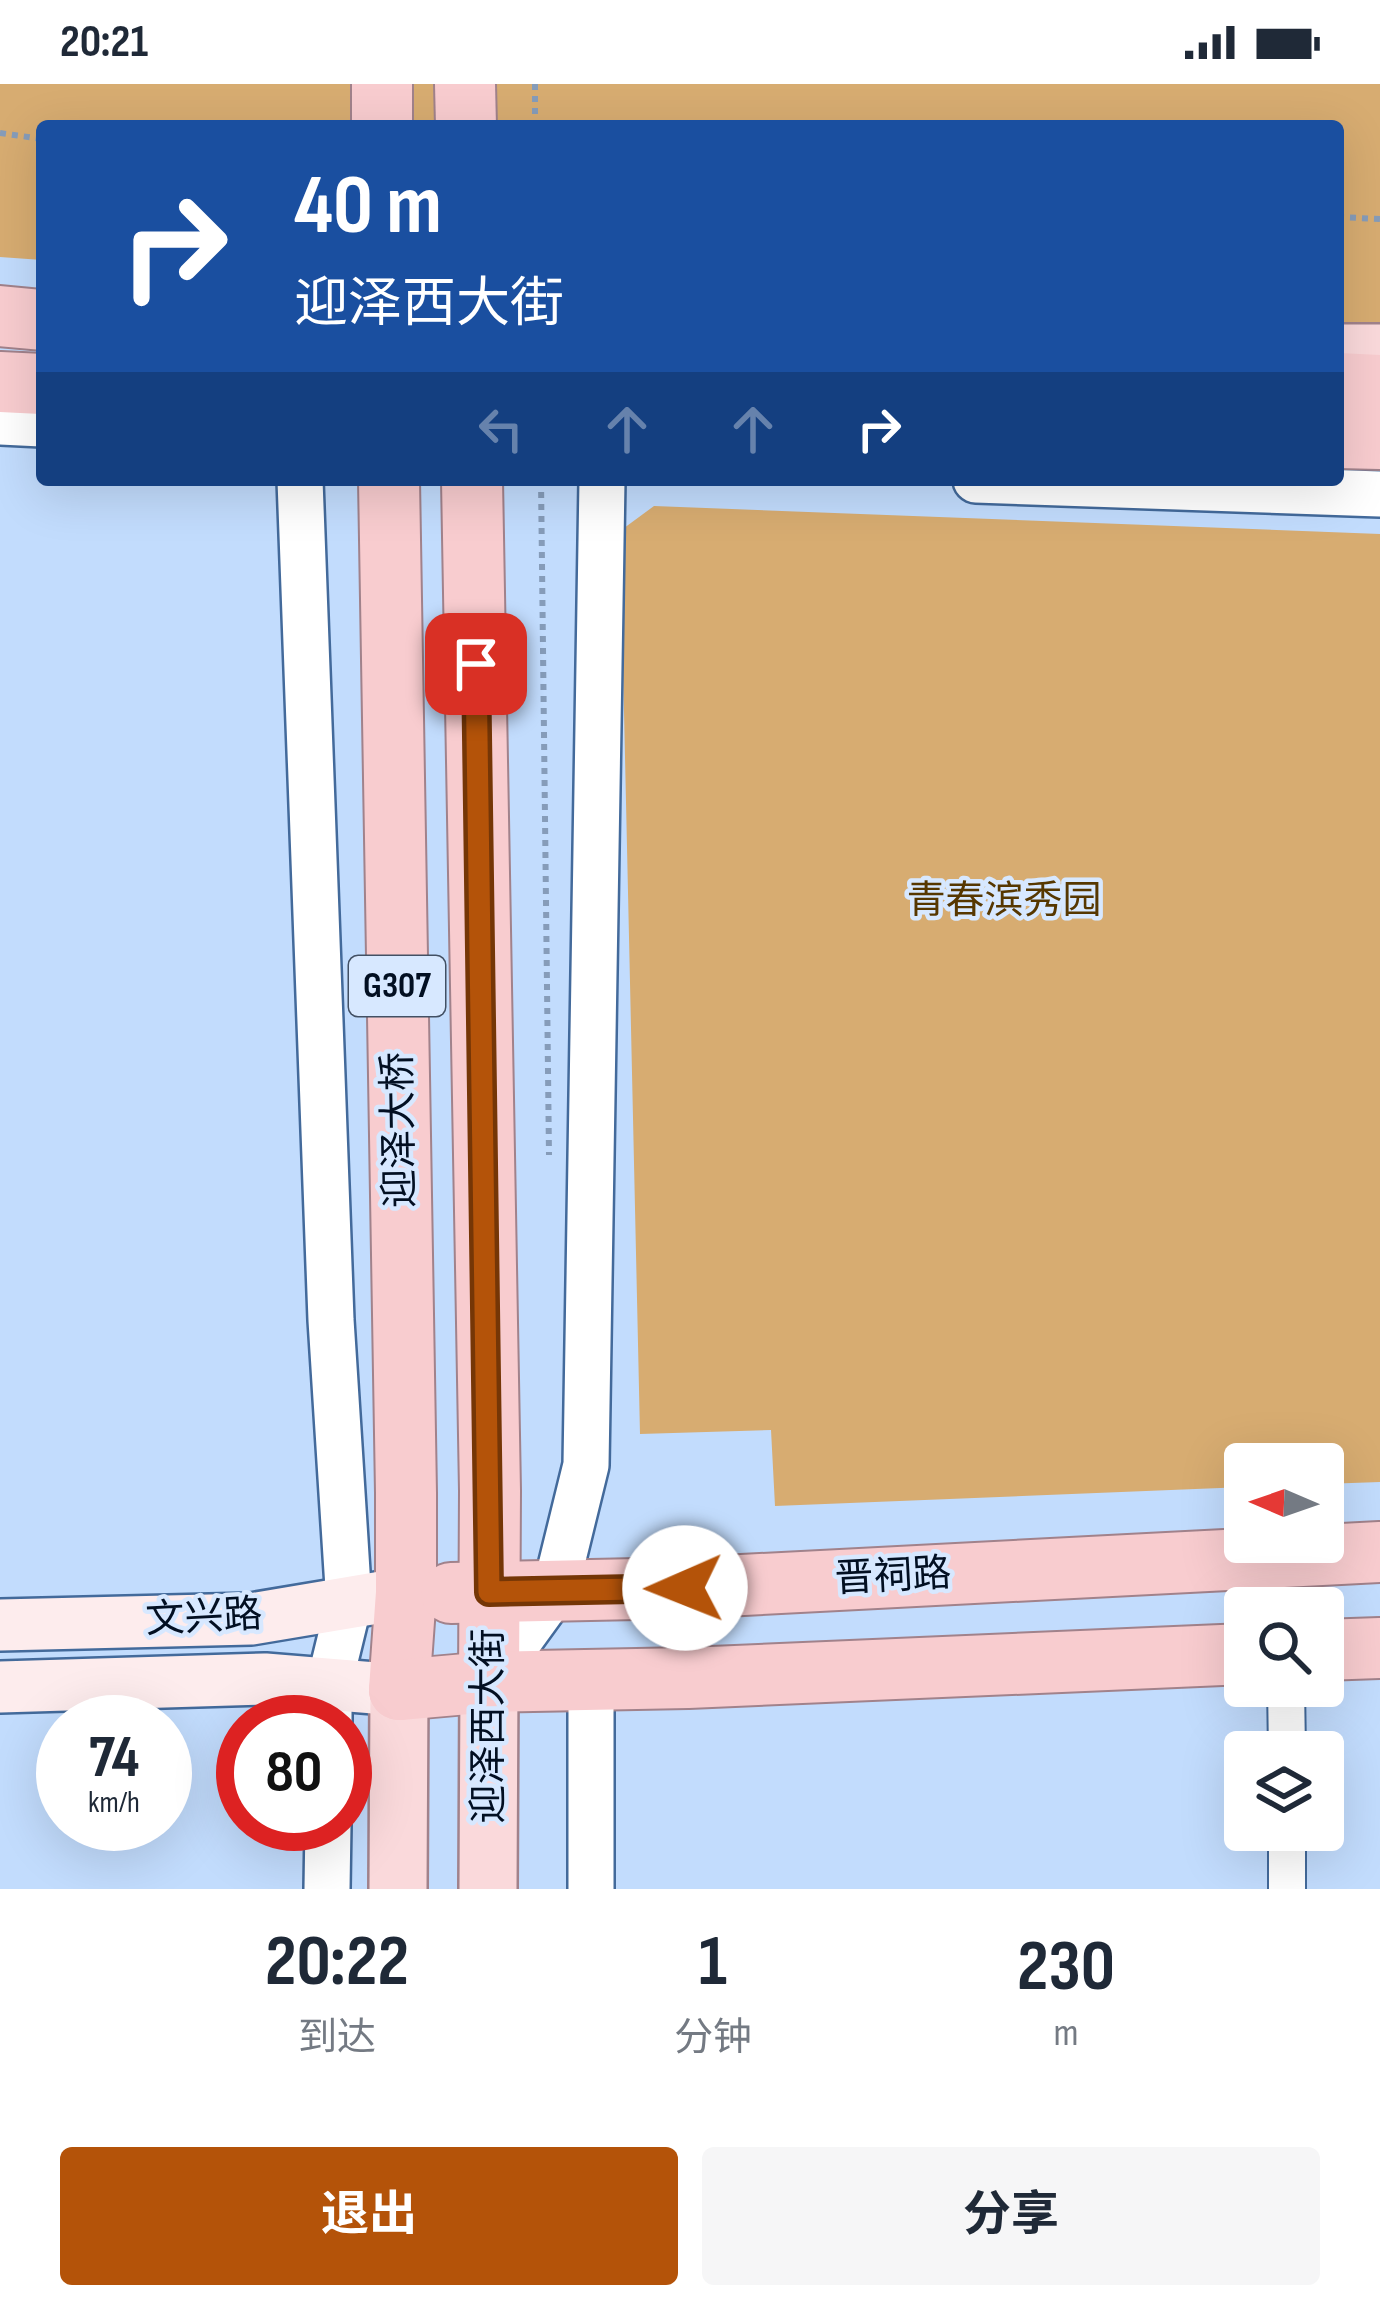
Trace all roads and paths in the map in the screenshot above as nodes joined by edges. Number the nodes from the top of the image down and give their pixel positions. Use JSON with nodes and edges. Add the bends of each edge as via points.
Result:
{"nodes":[{"id":1,"x":382,"y":84,"type":"edge"},
{"id":2,"x":465,"y":84,"type":"edge"},
{"id":3,"x":535,"y":84,"type":"edge"},
{"id":4,"x":382,"y":120,"type":"edge"},
{"id":5,"x":466,"y":120,"type":"edge"},
{"id":6,"x":536,"y":120,"type":"edge"},
{"id":7,"x":0,"y":133,"type":"edge"},
{"id":8,"x":36,"y":138,"type":"edge"},
{"id":9,"x":1344,"y":217,"type":"edge"},
{"id":10,"x":1380,"y":219,"type":"edge"},
{"id":11,"x":0,"y":316,"type":"edge"},
{"id":12,"x":36,"y":319,"type":"edge"},
{"id":13,"x":1380,"y":352,"type":"edge"},
{"id":14,"x":1344,"y":353,"type":"edge"},
{"id":15,"x":0,"y":382,"type":"edge"},
{"id":16,"x":1344,"y":383,"type":"edge"},
{"id":17,"x":36,"y":384,"type":"edge"},
{"id":18,"x":1380,"y":385,"type":"edge"},
{"id":19,"x":0,"y":422,"type":"edge"},
{"id":20,"x":36,"y":424,"type":"edge"},
{"id":21,"x":1344,"y":438,"type":"edge"},
{"id":22,"x":1380,"y":439,"type":"edge"},
{"id":23,"x":1344,"y":456,"type":"edge"},
{"id":24,"x":1380,"y":459,"type":"edge"},
{"id":25,"x":300,"y":486,"type":"edge"},
{"id":26,"x":388,"y":486,"type":"edge"},
{"id":27,"x":472,"y":486,"type":"edge"},
{"id":28,"x":541,"y":486,"type":"edge"},
{"id":29,"x":602,"y":486,"type":"edge"},
{"id":30,"x":1149,"y":486,"type":"edge"},
{"id":31,"x":1380,"y":494,"type":"edge"},
{"id":32,"x":550,"y":1165,"type":"dead end"},
{"id":33,"x":1380,"y":1552,"type":"edge"},
{"id":34,"x":555,"y":1591,"type":"junction"},
{"id":35,"x":489,"y":1592,"type":"junction"},
{"id":36,"x":377,"y":1598,"type":"junction"},
{"id":37,"x":0,"y":1625,"type":"edge"},
{"id":38,"x":1380,"y":1648,"type":"edge"},
{"id":39,"x":1344,"y":1649,"type":"edge"},
{"id":40,"x":1224,"y":1655,"type":"edge"},
{"id":41,"x":591,"y":1680,"type":"junction"},
{"id":42,"x":489,"y":1682,"type":"junction"},
{"id":43,"x":0,"y":1687,"type":"edge"},
{"id":44,"x":399,"y":1690,"type":"junction"},
{"id":45,"x":308,"y":1695,"type":"edge"},
{"id":46,"x":333,"y":1695,"type":"edge"},
{"id":47,"x":372,"y":1695,"type":"edge"},
{"id":48,"x":328,"y":1851,"type":"edge"},
{"id":49,"x":1287,"y":1851,"type":"edge"},
{"id":50,"x":327,"y":1889,"type":"edge"},
{"id":51,"x":398,"y":1889,"type":"edge"},
{"id":52,"x":488,"y":1889,"type":"edge"},
{"id":53,"x":591,"y":1889,"type":"edge"},
{"id":54,"x":1287,"y":1889,"type":"edge"}],
"edges":[{"from":1,"to":4,"type":"highway"},
{"from":2,"to":5,"type":"highway"},
{"from":3,"to":6,"type":"path"},
{"from":7,"to":8,"type":"path"},
{"from":9,"to":10,"type":"path"},
{"from":11,"to":12,"type":"highway"},
{"from":13,"to":14,"type":"main road"},
{"from":15,"to":17,"type":"highway"},
{"from":16,"to":18,"type":"highway"},
{"from":19,"to":20,"type":"street"},
{"from":21,"to":22,"type":"highway"},
{"from":23,"to":24,"type":"main road"},
{"from":25,"to":36,"type":"street","via":[[331,1320]]},
{"from":26,"to":36,"type":"highway","name":"迎泽大桥","number":"G307","via":[[406,1493]]},
{"from":27,"to":35,"type":"highway","name":"迎泽西大街","number":"G307"},
{"from":28,"to":32,"type":"path"},
{"from":29,"to":34,"type":"street","via":[[586,1466]]},
{"from":30,"to":31,"type":"street"},
{"from":33,"to":34,"type":"highway","name":"晋祠路"},
{"from":34,"to":35,"type":"highway","name":"晋祠路"},
{"from":34,"to":42,"type":"street"},
{"from":35,"to":36,"type":"highway","name":"晋祠路"},
{"from":35,"to":42,"type":"highway","name":"迎泽西大街","number":"G307"},
{"from":36,"to":37,"type":"main road","name":"文兴路","via":[[251,1619]]},
{"from":36,"to":44,"type":"highway","number":"G307"},
{"from":36,"to":46,"type":"street"},
{"from":38,"to":39,"type":"highway"},
{"from":40,"to":41,"type":"highway"},
{"from":41,"to":42,"type":"highway"},
{"from":41,"to":53,"type":"street"},
{"from":42,"to":44,"type":"highway"},
{"from":42,"to":52,"type":"main road","name":"迎泽西大街"},
{"from":43,"to":45,"type":"main road","name":"文兴路","via":[[265,1679]]},
{"from":44,"to":47,"type":"main road","name":"文兴路"},
{"from":44,"to":51,"type":"main road"},
{"from":48,"to":50,"type":"street"},
{"from":49,"to":54,"type":"street"}]}
